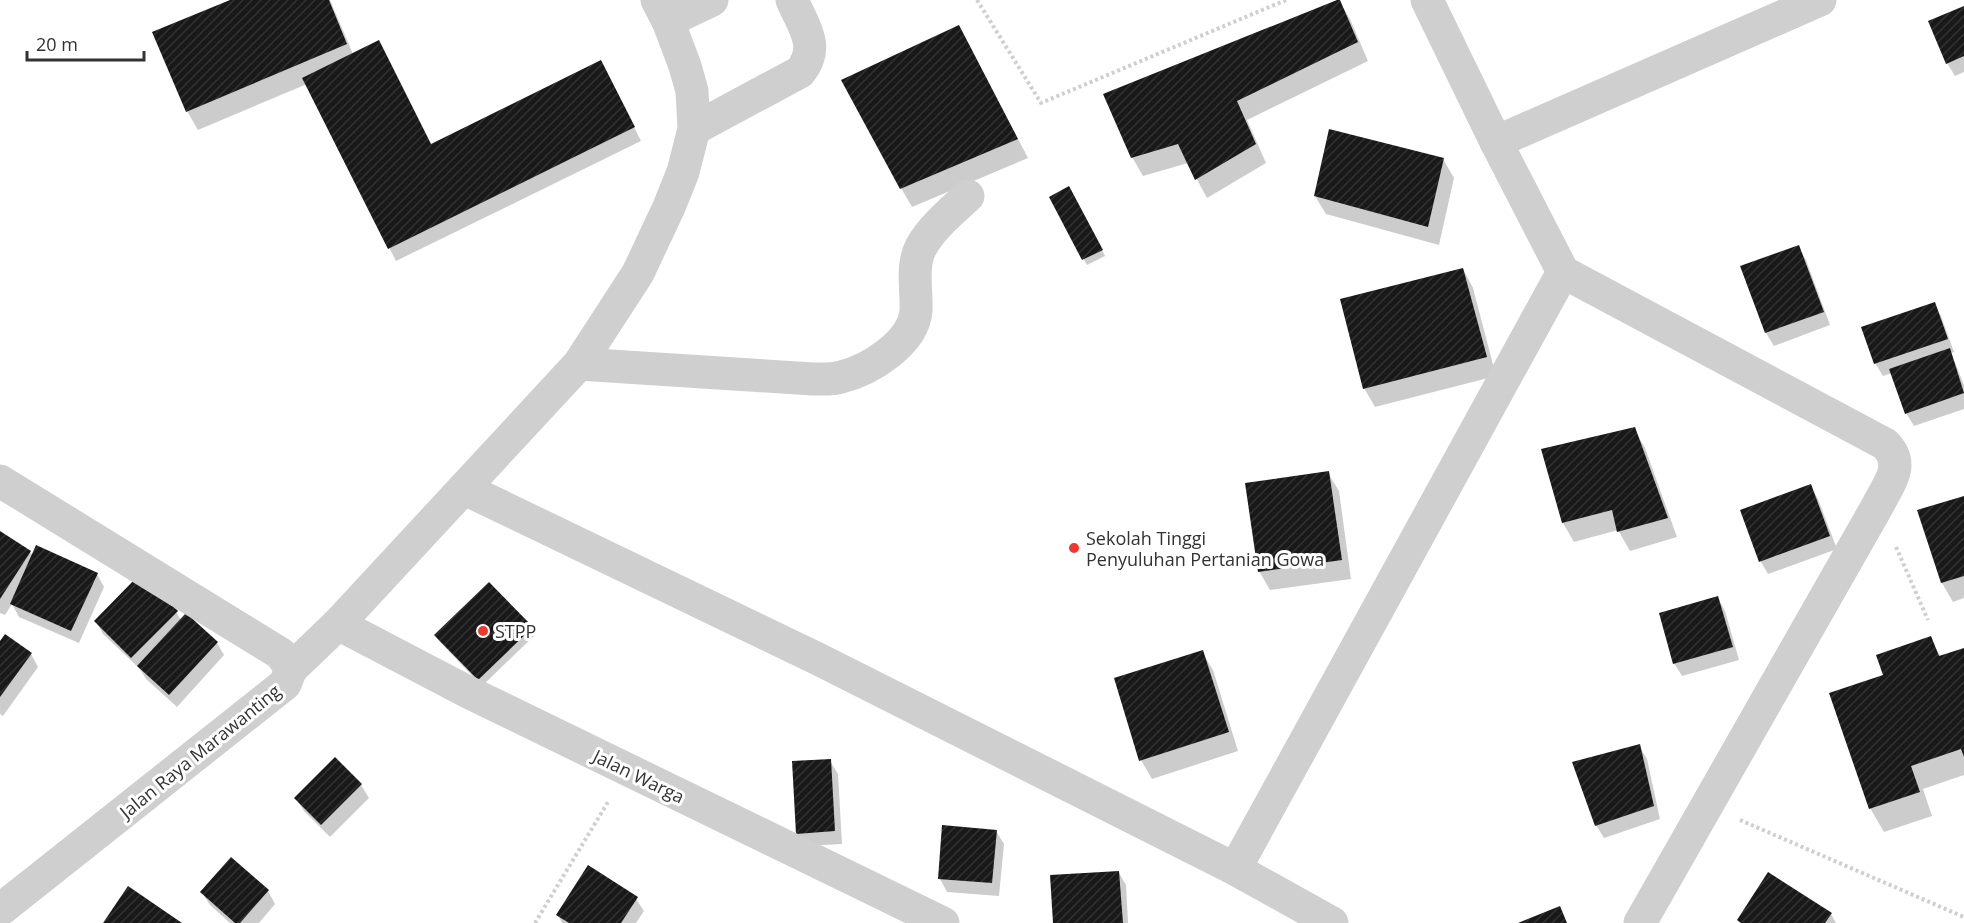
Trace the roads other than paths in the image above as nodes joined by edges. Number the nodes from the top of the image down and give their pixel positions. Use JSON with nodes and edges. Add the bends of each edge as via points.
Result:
{"nodes":[{"id":1,"x":712,"y":0,"type":"edge"},
{"id":2,"x":792,"y":0,"type":"edge"},
{"id":3,"x":1427,"y":0,"type":"edge"},
{"id":4,"x":1820,"y":0,"type":"edge"},
{"id":5,"x":663,"y":10,"type":"edge"},
{"id":6,"x":694,"y":129,"type":"junction"},
{"id":7,"x":1496,"y":142,"type":"junction"},
{"id":8,"x":968,"y":196,"type":"dead end"},
{"id":9,"x":1563,"y":272,"type":"junction"},
{"id":10,"x":579,"y":364,"type":"junction"},
{"id":11,"x":0,"y":481,"type":"edge"},
{"id":12,"x":465,"y":489,"type":"junction"},
{"id":13,"x":338,"y":624,"type":"junction"},
{"id":14,"x":291,"y":669,"type":"junction"},
{"id":15,"x":1235,"y":869,"type":"junction"},
{"id":16,"x":0,"y":910,"type":"edge"},
{"id":17,"x":943,"y":923,"type":"edge"},
{"id":18,"x":1332,"y":923,"type":"edge"},
{"id":19,"x":1640,"y":923,"type":"edge"}],
"edges":[{"from":1,"to":5,"type":"street"},
{"from":2,"to":6,"type":"street","via":[[809,39],[807,63],[800,72]]},
{"from":3,"to":7,"type":"street"},
{"from":4,"to":7,"type":"street"},
{"from":5,"to":6,"type":"street","via":[[686,66]]},
{"from":6,"to":10,"type":"street","via":[[683,172],[638,273]]},
{"from":7,"to":9,"type":"street"},
{"from":8,"to":10,"type":"street","via":[[921,248],[915,267],[912,328],[902,343],[860,371],[839,378],[813,379]]},
{"from":9,"to":15,"type":"street"},
{"from":9,"to":19,"type":"street","via":[[1885,444],[1896,460],[1878,505]]},
{"from":10,"to":12,"type":"street"},
{"from":11,"to":14,"type":"street","name":"Jalan Raya Marawanting","via":[[281,654]]},
{"from":12,"to":13,"type":"street"},
{"from":12,"to":15,"type":"street","via":[[818,659]]},
{"from":13,"to":14,"type":"street"},
{"from":13,"to":17,"type":"street","name":"Jalan Warga","via":[[466,691]]},
{"from":14,"to":16,"type":"street","name":"Jalan Raya Marawanting","via":[[285,684]]},
{"from":15,"to":18,"type":"street"}]}
